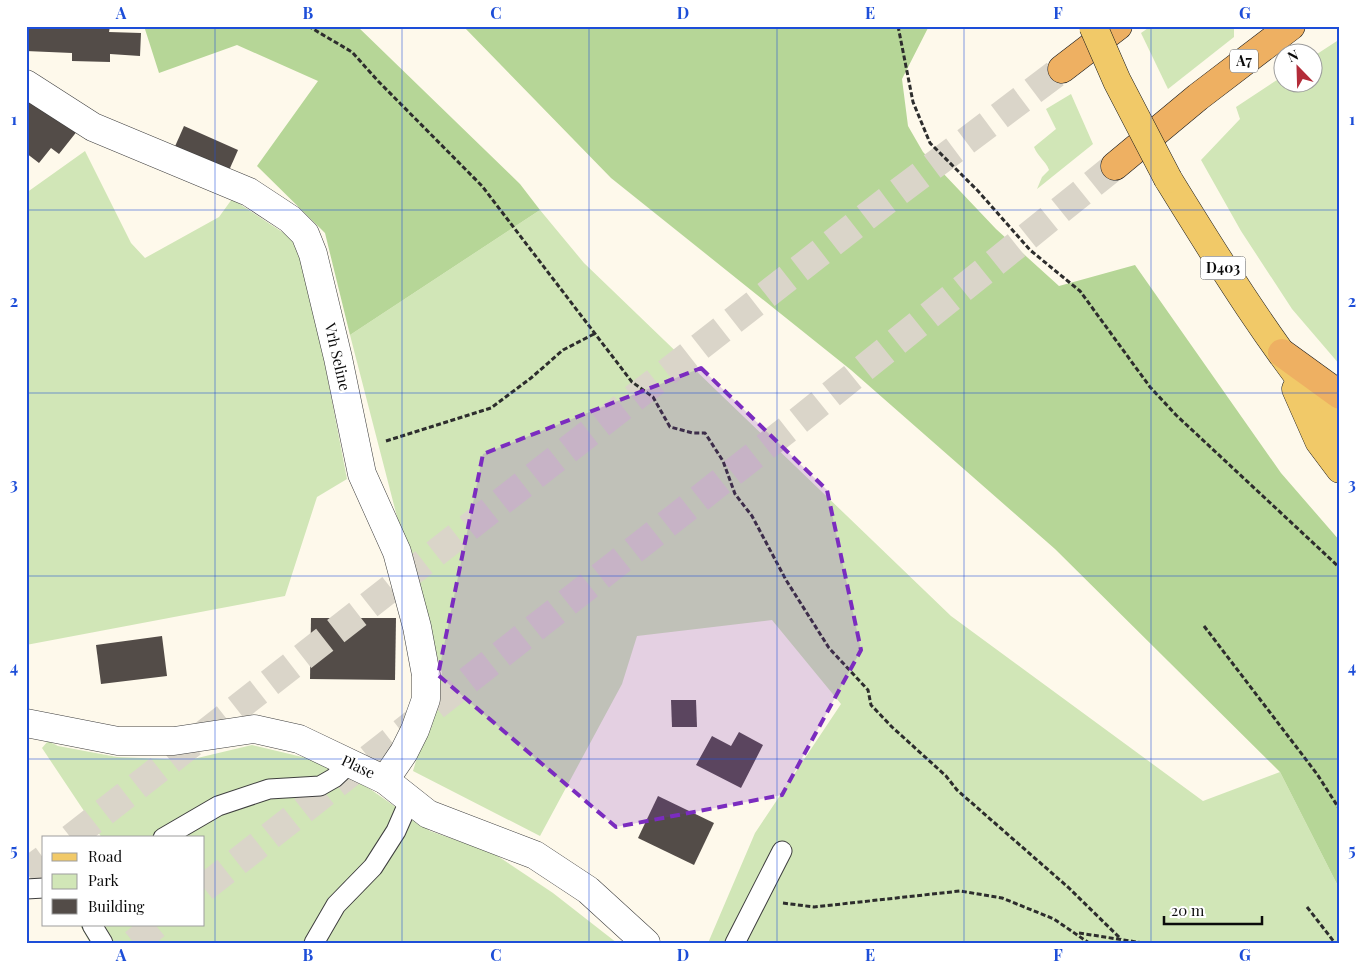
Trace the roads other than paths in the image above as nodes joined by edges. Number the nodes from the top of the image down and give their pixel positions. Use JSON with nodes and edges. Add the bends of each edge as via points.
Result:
{"nodes":[{"id":1,"x":1093,"y":26,"type":"edge"},
{"id":2,"x":1118,"y":26,"type":"edge"},
{"id":3,"x":1286,"y":27,"type":"edge"},
{"id":4,"x":1062,"y":69,"type":"tunnel mouth"},
{"id":5,"x":26,"y":84,"type":"edge"},
{"id":6,"x":1115,"y":166,"type":"tunnel mouth"},
{"id":7,"x":1282,"y":353,"type":"junction"},
{"id":8,"x":1340,"y":395,"type":"edge"},
{"id":9,"x":1340,"y":429,"type":"edge"},
{"id":10,"x":1340,"y":469,"type":"edge"},
{"id":11,"x":26,"y":723,"type":"edge"},
{"id":12,"x":350,"y":763,"type":"junction"},
{"id":13,"x":385,"y":780,"type":"junction"},
{"id":14,"x":410,"y":800,"type":"junction"},
{"id":15,"x":166,"y":836,"type":"edge"},
{"id":16,"x":782,"y":851,"type":"dead end"},
{"id":17,"x":42,"y":888,"type":"edge"},
{"id":18,"x":26,"y":890,"type":"edge"},
{"id":19,"x":93,"y":926,"type":"edge"},
{"id":20,"x":103,"y":943,"type":"edge"},
{"id":21,"x":314,"y":943,"type":"edge"},
{"id":22,"x":646,"y":943,"type":"edge"},
{"id":23,"x":736,"y":943,"type":"edge"}],
"edges":[{"from":1,"to":7,"type":"main road","number":"D403","bridge":true,"via":[[1117,81],[1168,179],[1232,282]]},
{"from":2,"to":4,"type":"highway"},
{"from":3,"to":6,"type":"highway","number":"A7"},
{"from":5,"to":13,"type":"street","name":"Vrh Seline","via":[[93,128],[249,192],[290,219],[305,234],[313,254],[362,474],[397,552],[426,675],[426,699],[415,730]]},
{"from":7,"to":8,"type":"highway"},
{"from":7,"to":9,"type":"main road","number":"D403"},
{"from":7,"to":10,"type":"main road","via":[[1319,441]]},
{"from":11,"to":12,"type":"street","name":"Plase","via":[[118,741],[174,741],[254,729],[299,739]]},
{"from":12,"to":13,"type":"street","name":"Plase"},
{"from":12,"to":15,"type":"lane","via":[[320,786],[269,789],[218,806]]},
{"from":13,"to":14,"type":"street","name":"Plase"},
{"from":14,"to":21,"type":"lane","via":[[396,831],[373,867],[336,905]]},
{"from":14,"to":22,"type":"street","name":"Plase","via":[[428,814],[535,855],[588,890]]},
{"from":16,"to":23,"type":"lane"},
{"from":17,"to":18,"type":"lane"},
{"from":19,"to":20,"type":"lane"}]}
